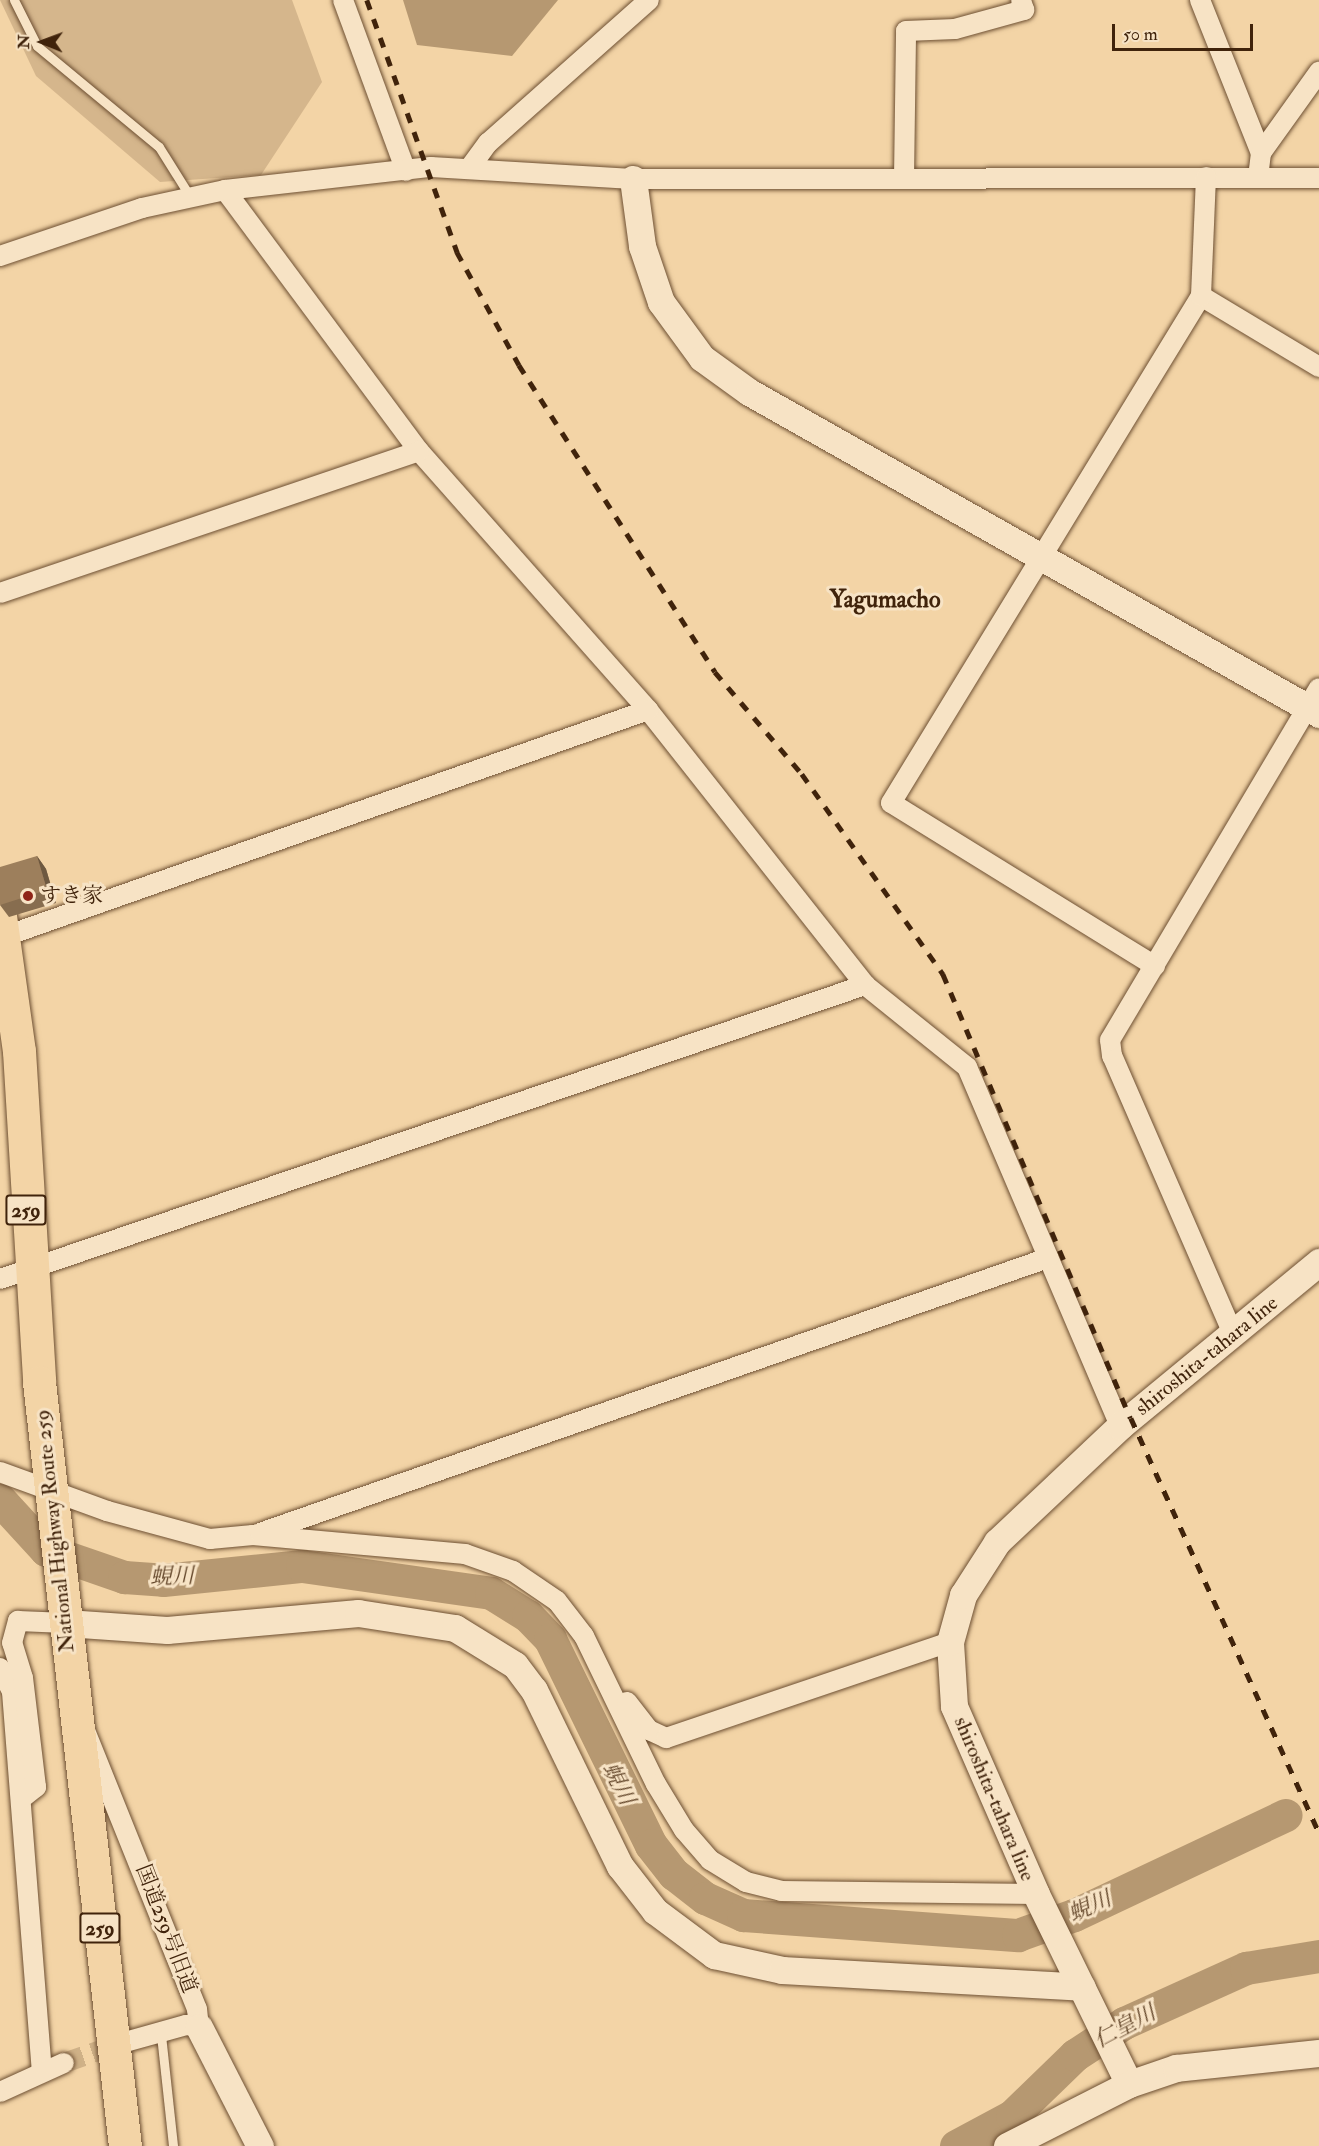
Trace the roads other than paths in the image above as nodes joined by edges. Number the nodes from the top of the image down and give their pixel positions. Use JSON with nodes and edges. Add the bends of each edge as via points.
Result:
{"nodes":[{"id":1,"x":14,"y":0,"type":"edge"},
{"id":2,"x":343,"y":0,"type":"edge"},
{"id":3,"x":649,"y":0,"type":"edge"},
{"id":4,"x":1021,"y":0,"type":"edge"},
{"id":5,"x":1200,"y":0,"type":"edge"},
{"id":6,"x":1319,"y":72,"type":"edge"},
{"id":7,"x":1261,"y":153,"type":"junction"},
{"id":8,"x":471,"y":166,"type":"junction"},
{"id":9,"x":406,"y":171,"type":"junction"},
{"id":10,"x":1206,"y":177,"type":"junction"},
{"id":11,"x":1258,"y":178,"type":"junction"},
{"id":12,"x":1319,"y":178,"type":"edge"},
{"id":13,"x":633,"y":179,"type":"junction"},
{"id":14,"x":904,"y":179,"type":"junction"},
{"id":15,"x":225,"y":190,"type":"junction"},
{"id":16,"x":191,"y":198,"type":"junction"},
{"id":17,"x":0,"y":256,"type":"edge"},
{"id":18,"x":1201,"y":296,"type":"junction"},
{"id":19,"x":1319,"y":368,"type":"edge"},
{"id":20,"x":419,"y":451,"type":"junction"},
{"id":21,"x":1041,"y":553,"type":"junction"},
{"id":22,"x":0,"y":593,"type":"edge"},
{"id":23,"x":1315,"y":702,"type":"edge"},
{"id":24,"x":648,"y":710,"type":"junction"},
{"id":25,"x":2,"y":930,"type":"edge"},
{"id":26,"x":1155,"y":966,"type":"junction"},
{"id":27,"x":865,"y":985,"type":"junction"},
{"id":28,"x":1048,"y":1258,"type":"junction"},
{"id":29,"x":1319,"y":1262,"type":"edge"},
{"id":30,"x":14,"y":1274,"type":"edge"},
{"id":31,"x":1234,"y":1336,"type":"junction"},
{"id":32,"x":1120,"y":1426,"type":"junction"},
{"id":33,"x":0,"y":1472,"type":"edge"},
{"id":34,"x":53,"y":1498,"type":"junction"},
{"id":35,"x":253,"y":1535,"type":"junction"},
{"id":36,"x":66,"y":1623,"type":"junction"},
{"id":37,"x":950,"y":1642,"type":"junction"},
{"id":38,"x":0,"y":1668,"type":"edge"},
{"id":39,"x":609,"y":1679,"type":"junction"},
{"id":40,"x":75,"y":1710,"type":"junction"},
{"id":41,"x":22,"y":1798,"type":"junction"},
{"id":42,"x":1036,"y":1894,"type":"junction"},
{"id":43,"x":1082,"y":1987,"type":"junction"},
{"id":44,"x":199,"y":2027,"type":"junction"},
{"id":45,"x":160,"y":2035,"type":"junction"},
{"id":46,"x":118,"y":2044,"type":"tunnel mouth"},
{"id":47,"x":1319,"y":2054,"type":"edge"},
{"id":48,"x":64,"y":2063,"type":"tunnel mouth"},
{"id":49,"x":42,"y":2070,"type":"junction"},
{"id":50,"x":1123,"y":2073,"type":"junction"},
{"id":51,"x":0,"y":2092,"type":"edge"},
{"id":52,"x":125,"y":2146,"type":"edge"},
{"id":53,"x":173,"y":2146,"type":"edge"},
{"id":54,"x":260,"y":2146,"type":"edge"},
{"id":55,"x":1007,"y":2146,"type":"edge"}],
"edges":[{"from":1,"to":16,"type":"lane","via":[[37,46],[159,147]]},
{"from":2,"to":9,"type":"street"},
{"from":3,"to":8,"type":"street","via":[[488,143]]},
{"from":4,"to":14,"type":"street","via":[[1024,10],[955,29],[906,31]]},
{"from":5,"to":7,"type":"street"},
{"from":6,"to":7,"type":"street"},
{"from":7,"to":11,"type":"street"},
{"from":8,"to":9,"type":"street"},
{"from":8,"to":13,"type":"street"},
{"from":9,"to":15,"type":"street"},
{"from":10,"to":11,"type":"street"},
{"from":10,"to":14,"type":"street"},
{"from":10,"to":18,"type":"street"},
{"from":11,"to":12,"type":"street"},
{"from":13,"to":14,"type":"street"},
{"from":13,"to":21,"type":"street","via":[[642,246],[661,302],[702,358],[749,392]]},
{"from":15,"to":16,"type":"street"},
{"from":15,"to":20,"type":"street"},
{"from":16,"to":17,"type":"street","via":[[142,208]]},
{"from":18,"to":19,"type":"street"},
{"from":18,"to":21,"type":"street"},
{"from":20,"to":22,"type":"street"},
{"from":20,"to":24,"type":"street"},
{"from":21,"to":23,"type":"street"},
{"from":21,"to":26,"type":"street","via":[[891,803]]},
{"from":23,"to":26,"type":"street"},
{"from":24,"to":25,"type":"street"},
{"from":24,"to":27,"type":"street"},
{"from":25,"to":30,"type":"highway","name":"National Highway Route 259","number":"259","via":[[19,1052]]},
{"from":26,"to":31,"type":"street","via":[[1110,1040],[1112,1056]]},
{"from":27,"to":28,"type":"street","via":[[967,1067]]},
{"from":27,"to":30,"type":"street"},
{"from":28,"to":32,"type":"street"},
{"from":28,"to":35,"type":"street"},
{"from":29,"to":31,"type":"street","name":"shiroshita-tahara line"},
{"from":30,"to":34,"type":"highway","name":"National Highway Route 259","number":"259"},
{"from":31,"to":32,"type":"street","name":"shiroshita-tahara line"},
{"from":32,"to":37,"type":"street","name":"shiroshita-tahara line","via":[[998,1542],[963,1595]]},
{"from":33,"to":34,"type":"street"},
{"from":34,"to":35,"type":"street","via":[[210,1539]]},
{"from":34,"to":36,"type":"highway","name":"National Highway Route 259","number":"259"},
{"from":35,"to":39,"type":"street","via":[[465,1554],[513,1571],[557,1601]]},
{"from":36,"to":40,"type":"highway","name":"National Highway Route 259","number":"259"},
{"from":36,"to":41,"type":"street","via":[[18,1622],[12,1643],[23,1678],[36,1786]]},
{"from":36,"to":43,"type":"street","via":[[167,1630],[358,1613],[455,1628],[515,1665],[534,1690],[620,1866],[655,1911],[714,1955],[782,1970]]},
{"from":37,"to":39,"type":"street","via":[[666,1738],[649,1730]]},
{"from":37,"to":42,"type":"street","name":"shiroshita-tahara line","via":[[954,1706]]},
{"from":38,"to":41,"type":"street","via":[[12,1692]]},
{"from":39,"to":42,"type":"street","via":[[684,1830],[711,1860],[746,1882],[781,1891]]},
{"from":40,"to":44,"type":"street","name":"国道259号旧道","via":[[99,1754],[197,2009]]},
{"from":40,"to":52,"type":"highway","name":"National Highway Route 259","number":"259"},
{"from":41,"to":49,"type":"street"},
{"from":42,"to":43,"type":"street","name":"shiroshita-tahara line"},
{"from":43,"to":50,"type":"street","name":"shiroshita-tahara line"},
{"from":44,"to":45,"type":"street","via":[[186,2025]]},
{"from":44,"to":54,"type":"street","name":"国道259号旧道"},
{"from":45,"to":46,"type":"street"},
{"from":45,"to":53,"type":"lane"},
{"from":47,"to":50,"type":"street"},
{"from":48,"to":49,"type":"street"},
{"from":49,"to":51,"type":"street"},
{"from":50,"to":55,"type":"street"}]}
